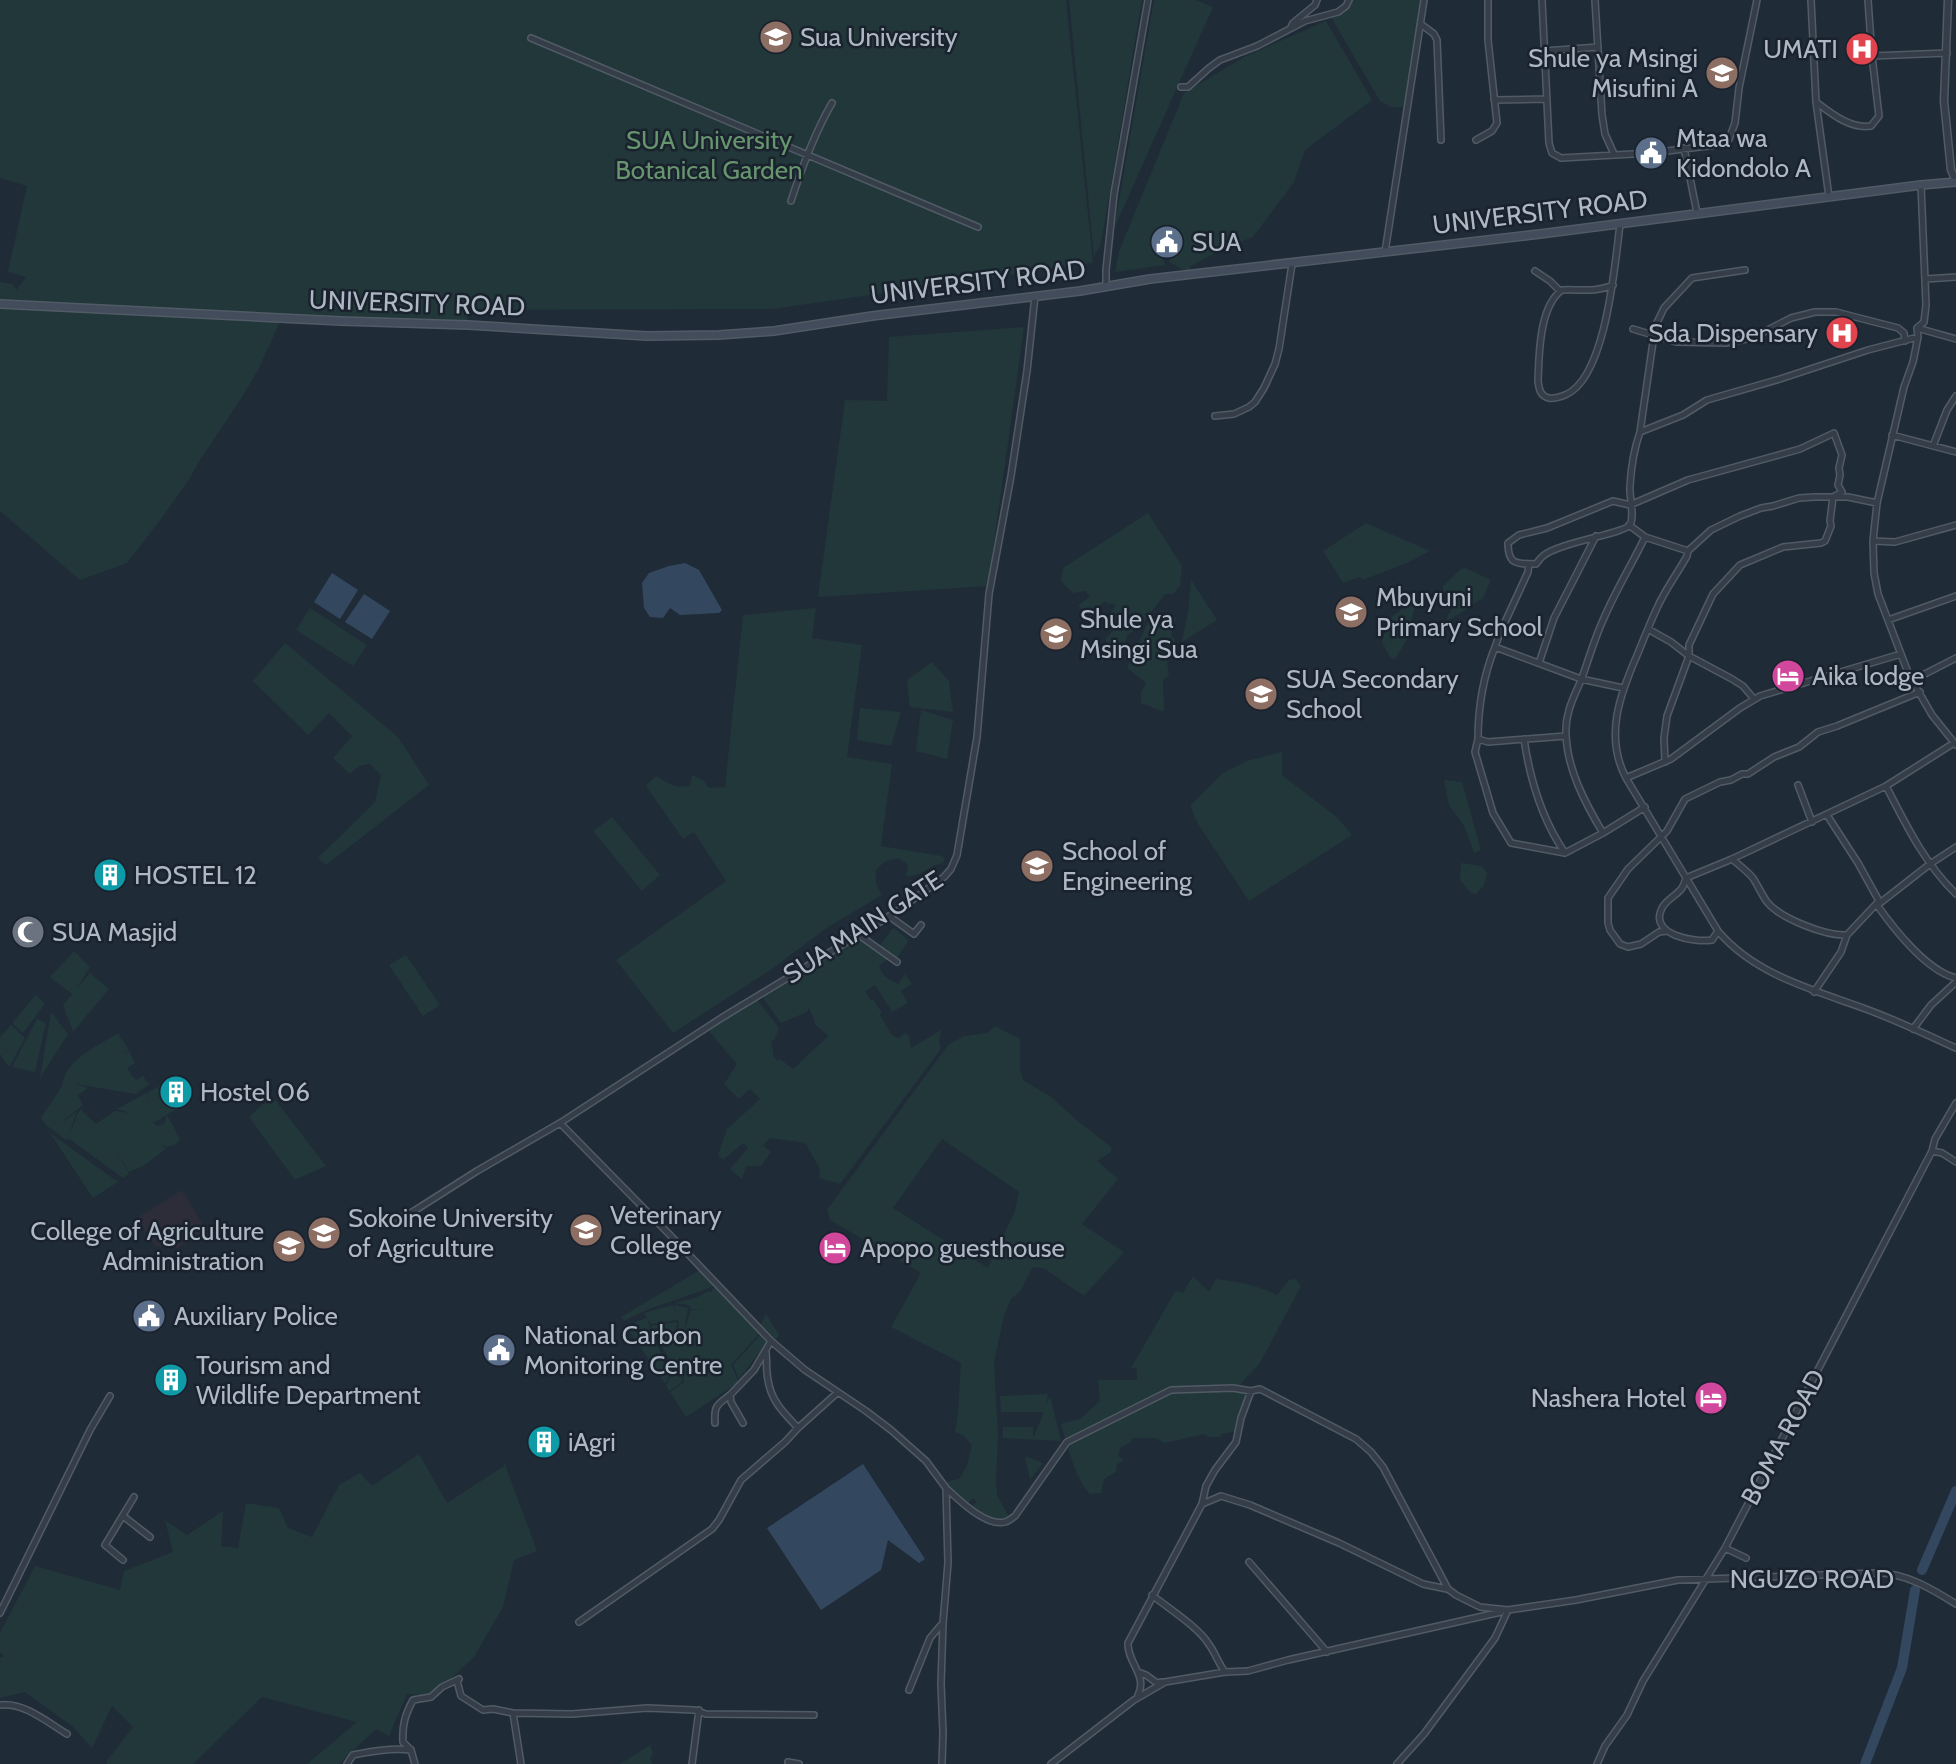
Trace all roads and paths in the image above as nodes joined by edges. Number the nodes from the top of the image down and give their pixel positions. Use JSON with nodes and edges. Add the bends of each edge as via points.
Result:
{"nodes":[{"id":1,"x":1148,"y":0,"type":"edge"},
{"id":2,"x":1317,"y":0,"type":"edge"},
{"id":3,"x":1349,"y":0,"type":"edge"},
{"id":4,"x":1424,"y":0,"type":"edge"},
{"id":5,"x":1488,"y":0,"type":"edge"},
{"id":6,"x":1542,"y":0,"type":"edge"},
{"id":7,"x":1595,"y":0,"type":"edge"},
{"id":8,"x":1757,"y":0,"type":"edge"},
{"id":9,"x":1811,"y":0,"type":"edge"},
{"id":10,"x":1868,"y":0,"type":"edge"},
{"id":11,"x":1948,"y":0,"type":"edge"},
{"id":12,"x":1422,"y":25,"type":"junction"},
{"id":13,"x":1290,"y":29,"type":"junction"},
{"id":14,"x":531,"y":38,"type":"dead end"},
{"id":15,"x":1598,"y":47,"type":"junction"},
{"id":16,"x":1544,"y":51,"type":"junction"},
{"id":17,"x":1947,"y":53,"type":"junction"},
{"id":18,"x":1872,"y":56,"type":"junction"},
{"id":19,"x":1181,"y":88,"type":"dead end"},
{"id":20,"x":1546,"y":99,"type":"junction"},
{"id":21,"x":1494,"y":100,"type":"junction"},
{"id":22,"x":1816,"y":102,"type":"junction"},
{"id":23,"x":832,"y":103,"type":"dead end"},
{"id":24,"x":1441,"y":140,"type":"dead end"},
{"id":25,"x":1476,"y":140,"type":"dead end"},
{"id":26,"x":1684,"y":148,"type":"junction"},
{"id":27,"x":1614,"y":154,"type":"junction"},
{"id":28,"x":806,"y":156,"type":"junction"},
{"id":29,"x":1956,"y":182,"type":"edge"},
{"id":30,"x":1921,"y":185,"type":"junction"},
{"id":31,"x":1829,"y":197,"type":"junction"},
{"id":32,"x":791,"y":201,"type":"dead end"},
{"id":33,"x":1697,"y":213,"type":"junction"},
{"id":34,"x":1620,"y":224,"type":"junction"},
{"id":35,"x":978,"y":227,"type":"dead end"},
{"id":36,"x":1385,"y":252,"type":"junction"},
{"id":37,"x":1292,"y":264,"type":"junction"},
{"id":38,"x":1745,"y":270,"type":"dead end"},
{"id":39,"x":1535,"y":271,"type":"dead end"},
{"id":40,"x":1956,"y":277,"type":"edge"},
{"id":41,"x":1926,"y":279,"type":"junction"},
{"id":42,"x":1613,"y":285,"type":"junction"},
{"id":43,"x":1106,"y":287,"type":"junction"},
{"id":44,"x":1560,"y":291,"type":"junction"},
{"id":45,"x":1035,"y":296,"type":"junction"},
{"id":46,"x":0,"y":304,"type":"edge"},
{"id":47,"x":1917,"y":328,"type":"junction"},
{"id":48,"x":1633,"y":329,"type":"dead end"},
{"id":49,"x":1653,"y":335,"type":"junction"},
{"id":50,"x":1918,"y":337,"type":"junction"},
{"id":51,"x":1956,"y":339,"type":"edge"},
{"id":52,"x":1905,"y":341,"type":"junction"},
{"id":53,"x":1956,"y":396,"type":"edge"},
{"id":54,"x":1215,"y":416,"type":"dead end"},
{"id":55,"x":1640,"y":432,"type":"junction"},
{"id":56,"x":1892,"y":435,"type":"junction"},
{"id":57,"x":1933,"y":446,"type":"junction"},
{"id":58,"x":1956,"y":452,"type":"edge"},
{"id":59,"x":1833,"y":497,"type":"junction"},
{"id":60,"x":1877,"y":503,"type":"junction"},
{"id":61,"x":1630,"y":505,"type":"junction"},
{"id":62,"x":1629,"y":525,"type":"junction"},
{"id":63,"x":1956,"y":525,"type":"edge"},
{"id":64,"x":1596,"y":536,"type":"junction"},
{"id":65,"x":1645,"y":537,"type":"junction"},
{"id":66,"x":1873,"y":541,"type":"junction"},
{"id":67,"x":1688,"y":551,"type":"junction"},
{"id":68,"x":1529,"y":564,"type":"junction"},
{"id":69,"x":1956,"y":596,"type":"edge"},
{"id":70,"x":1888,"y":620,"type":"junction"},
{"id":71,"x":1648,"y":629,"type":"junction"},
{"id":72,"x":1495,"y":647,"type":"junction"},
{"id":73,"x":1901,"y":654,"type":"junction"},
{"id":74,"x":1689,"y":656,"type":"junction"},
{"id":75,"x":1956,"y":658,"type":"edge"},
{"id":76,"x":1539,"y":663,"type":"junction"},
{"id":77,"x":1581,"y":679,"type":"junction"},
{"id":78,"x":1913,"y":680,"type":"junction"},
{"id":79,"x":1623,"y":688,"type":"junction"},
{"id":80,"x":1920,"y":692,"type":"junction"},
{"id":81,"x":1754,"y":699,"type":"junction"},
{"id":82,"x":1566,"y":736,"type":"junction"},
{"id":83,"x":1478,"y":739,"type":"junction"},
{"id":84,"x":1524,"y":739,"type":"junction"},
{"id":85,"x":1955,"y":744,"type":"edge"},
{"id":86,"x":1665,"y":762,"type":"junction"},
{"id":87,"x":1626,"y":778,"type":"junction"},
{"id":88,"x":1798,"y":785,"type":"dead end"},
{"id":89,"x":1886,"y":786,"type":"junction"},
{"id":90,"x":1645,"y":807,"type":"junction"},
{"id":91,"x":1827,"y":815,"type":"junction"},
{"id":92,"x":1812,"y":822,"type":"junction"},
{"id":93,"x":1603,"y":833,"type":"junction"},
{"id":94,"x":1660,"y":837,"type":"junction"},
{"id":95,"x":1956,"y":847,"type":"edge"},
{"id":96,"x":1565,"y":852,"type":"junction"},
{"id":97,"x":1732,"y":859,"type":"junction"},
{"id":98,"x":1930,"y":864,"type":"junction"},
{"id":99,"x":1686,"y":878,"type":"junction"},
{"id":100,"x":1956,"y":894,"type":"edge"},
{"id":101,"x":1878,"y":903,"type":"junction"},
{"id":102,"x":889,"y":916,"type":"junction"},
{"id":103,"x":921,"y":925,"type":"dead end"},
{"id":104,"x":1667,"y":931,"type":"junction"},
{"id":105,"x":1718,"y":931,"type":"junction"},
{"id":106,"x":859,"y":934,"type":"junction"},
{"id":107,"x":1847,"y":935,"type":"junction"},
{"id":108,"x":897,"y":962,"type":"dead end"},
{"id":109,"x":1944,"y":974,"type":"junction"},
{"id":110,"x":1956,"y":980,"type":"edge"},
{"id":111,"x":1947,"y":990,"type":"junction"},
{"id":112,"x":1814,"y":992,"type":"junction"},
{"id":113,"x":1913,"y":1029,"type":"junction"},
{"id":114,"x":1956,"y":1048,"type":"edge"},
{"id":115,"x":1956,"y":1103,"type":"edge"},
{"id":116,"x":560,"y":1124,"type":"junction"},
{"id":117,"x":1932,"y":1151,"type":"junction"},
{"id":118,"x":1956,"y":1163,"type":"edge"},
{"id":119,"x":389,"y":1223,"type":"dead end"},
{"id":120,"x":771,"y":1341,"type":"junction"},
{"id":121,"x":765,"y":1352,"type":"junction"},
{"id":122,"x":1251,"y":1391,"type":"junction"},
{"id":123,"x":837,"y":1393,"type":"junction"},
{"id":124,"x":730,"y":1395,"type":"junction"},
{"id":125,"x":110,"y":1396,"type":"dead end"},
{"id":126,"x":715,"y":1423,"type":"dead end"},
{"id":127,"x":743,"y":1423,"type":"dead end"},
{"id":128,"x":798,"y":1428,"type":"junction"},
{"id":129,"x":946,"y":1488,"type":"junction"},
{"id":130,"x":134,"y":1497,"type":"dead end"},
{"id":131,"x":1202,"y":1504,"type":"junction"},
{"id":132,"x":123,"y":1516,"type":"junction"},
{"id":133,"x":150,"y":1537,"type":"dead end"},
{"id":134,"x":1725,"y":1548,"type":"junction"},
{"id":135,"x":1746,"y":1558,"type":"dead end"},
{"id":136,"x":123,"y":1560,"type":"dead end"},
{"id":137,"x":1249,"y":1562,"type":"dead end"},
{"id":138,"x":1705,"y":1580,"type":"junction"},
{"id":139,"x":1448,"y":1589,"type":"junction"},
{"id":140,"x":1153,"y":1595,"type":"junction"},
{"id":141,"x":1956,"y":1604,"type":"edge"},
{"id":142,"x":1508,"y":1610,"type":"junction"},
{"id":143,"x":0,"y":1613,"type":"edge"},
{"id":144,"x":579,"y":1622,"type":"dead end"},
{"id":145,"x":943,"y":1623,"type":"junction"},
{"id":146,"x":1327,"y":1653,"type":"junction"},
{"id":147,"x":1138,"y":1672,"type":"junction"},
{"id":148,"x":1225,"y":1672,"type":"junction"},
{"id":149,"x":1165,"y":1682,"type":"junction"},
{"id":150,"x":909,"y":1690,"type":"dead end"},
{"id":151,"x":1134,"y":1700,"type":"junction"},
{"id":152,"x":0,"y":1705,"type":"edge"},
{"id":153,"x":699,"y":1710,"type":"junction"},
{"id":154,"x":513,"y":1713,"type":"junction"},
{"id":155,"x":814,"y":1715,"type":"dead end"},
{"id":156,"x":67,"y":1734,"type":"dead end"},
{"id":157,"x":411,"y":1750,"type":"junction"},
{"id":158,"x":788,"y":1762,"type":"dead end"},
{"id":159,"x":347,"y":1764,"type":"edge"},
{"id":160,"x":415,"y":1764,"type":"edge"},
{"id":161,"x":521,"y":1764,"type":"edge"},
{"id":162,"x":692,"y":1764,"type":"edge"},
{"id":163,"x":799,"y":1764,"type":"edge"},
{"id":164,"x":942,"y":1764,"type":"edge"},
{"id":165,"x":1051,"y":1764,"type":"edge"},
{"id":166,"x":1397,"y":1764,"type":"edge"},
{"id":167,"x":1597,"y":1764,"type":"edge"}],
"edges":[{"from":1,"to":43,"type":"street","via":[[1114,194]]},
{"from":2,"to":13,"type":"street"},
{"from":3,"to":13,"type":"street","via":[[1338,12]]},
{"from":4,"to":12,"type":"street"},
{"from":5,"to":21,"type":"street"},
{"from":6,"to":16,"type":"street"},
{"from":7,"to":15,"type":"street"},
{"from":8,"to":26,"type":"street","via":[[1729,139],[1724,144]]},
{"from":9,"to":22,"type":"street"},
{"from":10,"to":18,"type":"street"},
{"from":11,"to":17,"type":"street"},
{"from":12,"to":24,"type":"street","via":[[1437,40]]},
{"from":12,"to":36,"type":"street"},
{"from":13,"to":19,"type":"street","via":[[1220,60]]},
{"from":14,"to":28,"type":"street"},
{"from":15,"to":16,"type":"street"},
{"from":15,"to":27,"type":"street","via":[[1602,115]]},
{"from":16,"to":20,"type":"street"},
{"from":17,"to":18,"type":"street"},
{"from":17,"to":29,"type":"street","via":[[1944,100]]},
{"from":18,"to":22,"type":"street","via":[[1879,116],[1875,123],[1854,126]]},
{"from":20,"to":21,"type":"street"},
{"from":20,"to":27,"type":"street","via":[[1549,143],[1556,156]]},
{"from":21,"to":25,"type":"street","via":[[1495,127]]},
{"from":22,"to":31,"type":"street"},
{"from":23,"to":28,"type":"street"},
{"from":26,"to":27,"type":"street"},
{"from":26,"to":33,"type":"street"},
{"from":28,"to":32,"type":"street"},
{"from":28,"to":35,"type":"street"},
{"from":29,"to":30,"type":"main road","name":"UNIVERSITY ROAD"},
{"from":30,"to":31,"type":"main road","name":"UNIVERSITY ROAD"},
{"from":30,"to":41,"type":"street"},
{"from":31,"to":33,"type":"main road","name":"UNIVERSITY ROAD"},
{"from":33,"to":34,"type":"main road","name":"UNIVERSITY ROAD"},
{"from":34,"to":36,"type":"main road","name":"UNIVERSITY ROAD"},
{"from":34,"to":42,"type":"street"},
{"from":36,"to":37,"type":"main road","name":"UNIVERSITY ROAD"},
{"from":37,"to":43,"type":"main road","name":"UNIVERSITY ROAD"},
{"from":37,"to":54,"type":"street","via":[[1279,349],[1264,388],[1249,407]]},
{"from":38,"to":49,"type":"street","via":[[1692,278],[1664,309]]},
{"from":39,"to":44,"type":"street"},
{"from":40,"to":41,"type":"street"},
{"from":41,"to":47,"type":"street","via":[[1924,322]]},
{"from":42,"to":44,"type":"street"},
{"from":42,"to":44,"type":"street","via":[[1587,375],[1575,390],[1552,399],[1540,392],[1538,370],[1544,318]]},
{"from":43,"to":45,"type":"main road","name":"UNIVERSITY ROAD"},
{"from":45,"to":46,"type":"main road","name":"UNIVERSITY ROAD","via":[[774,331],[687,336]]},
{"from":45,"to":102,"type":"street","name":"SUA MAIN GATE","via":[[1015,450],[989,594],[977,737],[957,855],[944,877]]},
{"from":47,"to":50,"type":"street"},
{"from":47,"to":51,"type":"street"},
{"from":48,"to":49,"type":"street"},
{"from":49,"to":52,"type":"street","via":[[1676,342],[1735,342],[1791,318],[1836,312],[1900,329]]},
{"from":49,"to":55,"type":"street"},
{"from":50,"to":52,"type":"street"},
{"from":50,"to":56,"type":"street"},
{"from":52,"to":55,"type":"street","via":[[1707,400]]},
{"from":53,"to":57,"type":"street"},
{"from":55,"to":61,"type":"street"},
{"from":56,"to":57,"type":"street"},
{"from":56,"to":60,"type":"street"},
{"from":57,"to":58,"type":"street"},
{"from":59,"to":60,"type":"street"},
{"from":59,"to":61,"type":"street","via":[[1842,492],[1838,485],[1842,455],[1834,433],[1800,449],[1688,480]]},
{"from":59,"to":67,"type":"street","via":[[1799,498],[1761,508],[1711,530]]},
{"from":59,"to":74,"type":"street","via":[[1825,541],[1783,547],[1752,559],[1721,584],[1689,645]]},
{"from":60,"to":66,"type":"street"},
{"from":61,"to":62,"type":"street"},
{"from":61,"to":68,"type":"street","via":[[1613,501],[1519,535],[1508,543],[1508,556],[1516,563]]},
{"from":62,"to":64,"type":"street"},
{"from":62,"to":65,"type":"street"},
{"from":63,"to":66,"type":"street","via":[[1895,542]]},
{"from":64,"to":68,"type":"street"},
{"from":64,"to":76,"type":"street","via":[[1554,618]]},
{"from":65,"to":67,"type":"street"},
{"from":65,"to":77,"type":"street","via":[[1604,618]]},
{"from":66,"to":70,"type":"street","via":[[1874,573]]},
{"from":67,"to":71,"type":"street"},
{"from":68,"to":72,"type":"street"},
{"from":69,"to":70,"type":"street"},
{"from":70,"to":73,"type":"street"},
{"from":71,"to":74,"type":"street"},
{"from":71,"to":79,"type":"street"},
{"from":72,"to":76,"type":"street"},
{"from":72,"to":83,"type":"street","via":[[1482,688]]},
{"from":73,"to":78,"type":"street"},
{"from":73,"to":81,"type":"street"},
{"from":74,"to":81,"type":"street","via":[[1736,682]]},
{"from":74,"to":86,"type":"street","via":[[1665,726]]},
{"from":75,"to":78,"type":"street"},
{"from":76,"to":77,"type":"street"},
{"from":77,"to":79,"type":"street"},
{"from":77,"to":82,"type":"street"},
{"from":78,"to":80,"type":"street"},
{"from":79,"to":87,"type":"street","via":[[1615,729]]},
{"from":80,"to":85,"type":"street"},
{"from":80,"to":94,"type":"street","via":[[1818,732],[1748,774],[1685,799]]},
{"from":81,"to":86,"type":"street"},
{"from":82,"to":84,"type":"street"},
{"from":82,"to":93,"type":"street","via":[[1577,783]]},
{"from":83,"to":84,"type":"street"},
{"from":83,"to":96,"type":"street","via":[[1475,752],[1493,813],[1511,843]]},
{"from":84,"to":96,"type":"street","via":[[1538,800]]},
{"from":85,"to":89,"type":"street"},
{"from":86,"to":87,"type":"street"},
{"from":87,"to":90,"type":"street"},
{"from":88,"to":92,"type":"street"},
{"from":89,"to":91,"type":"street"},
{"from":89,"to":98,"type":"street"},
{"from":90,"to":93,"type":"street"},
{"from":90,"to":94,"type":"street"},
{"from":91,"to":92,"type":"street"},
{"from":91,"to":101,"type":"street"},
{"from":92,"to":97,"type":"street"},
{"from":93,"to":96,"type":"street"},
{"from":94,"to":99,"type":"street"},
{"from":94,"to":104,"type":"street","via":[[1612,891],[1608,923],[1626,946]]},
{"from":95,"to":98,"type":"street"},
{"from":97,"to":99,"type":"street"},
{"from":97,"to":107,"type":"street","via":[[1782,915],[1825,933]]},
{"from":98,"to":100,"type":"street"},
{"from":98,"to":101,"type":"street"},
{"from":99,"to":104,"type":"street","via":[[1661,910]]},
{"from":99,"to":105,"type":"street"},
{"from":101,"to":107,"type":"street"},
{"from":101,"to":109,"type":"street","via":[[1909,943]]},
{"from":102,"to":103,"type":"street","via":[[914,934]]},
{"from":102,"to":106,"type":"street","name":"SUA MAIN GATE"},
{"from":104,"to":105,"type":"street","via":[[1700,941],[1713,940]]},
{"from":105,"to":112,"type":"street","via":[[1745,957]]},
{"from":106,"to":108,"type":"street"},
{"from":106,"to":116,"type":"street","name":"SUA MAIN GATE"},
{"from":107,"to":112,"type":"street"},
{"from":109,"to":110,"type":"street"},
{"from":109,"to":111,"type":"street"},
{"from":110,"to":111,"type":"street"},
{"from":111,"to":113,"type":"street"},
{"from":112,"to":113,"type":"street"},
{"from":113,"to":114,"type":"street"},
{"from":115,"to":117,"type":"street","name":"BOMA ROAD"},
{"from":116,"to":119,"type":"street","name":"SUA MAIN GATE"},
{"from":116,"to":120,"type":"street"},
{"from":117,"to":118,"type":"street"},
{"from":117,"to":134,"type":"street","name":"BOMA ROAD"},
{"from":120,"to":121,"type":"street"},
{"from":120,"to":123,"type":"street"},
{"from":121,"to":124,"type":"street"},
{"from":121,"to":128,"type":"street","via":[[773,1397]]},
{"from":122,"to":129,"type":"street","via":[[1171,1390],[1066,1443],[1015,1516],[1005,1522],[972,1511]]},
{"from":122,"to":131,"type":"street","via":[[1236,1442],[1206,1486]]},
{"from":122,"to":139,"type":"street","via":[[1260,1389],[1277,1397],[1356,1439],[1371,1452]]},
{"from":123,"to":128,"type":"street"},
{"from":123,"to":129,"type":"street","via":[[926,1461]]},
{"from":124,"to":126,"type":"street","via":[[717,1404]]},
{"from":124,"to":127,"type":"street"},
{"from":125,"to":143,"type":"street"},
{"from":128,"to":144,"type":"street","via":[[741,1480],[712,1529]]},
{"from":129,"to":145,"type":"street","via":[[948,1563]]},
{"from":130,"to":132,"type":"street"},
{"from":131,"to":139,"type":"street","via":[[1222,1496],[1250,1504],[1423,1584]]},
{"from":131,"to":140,"type":"street"},
{"from":132,"to":133,"type":"street"},
{"from":132,"to":136,"type":"street","via":[[105,1545]]},
{"from":134,"to":135,"type":"street"},
{"from":134,"to":138,"type":"street","name":"BOMA ROAD"},
{"from":137,"to":146,"type":"street"},
{"from":138,"to":141,"type":"street","name":"NGUZO ROAD","via":[[1884,1573],[1923,1585]]},
{"from":138,"to":142,"type":"street","name":"NGUZO ROAD","via":[[1678,1580]]},
{"from":138,"to":167,"type":"street","name":"BOMA ROAD"},
{"from":139,"to":142,"type":"street","via":[[1480,1607]]},
{"from":140,"to":147,"type":"street","via":[[1128,1643]]},
{"from":140,"to":148,"type":"street","via":[[1198,1632]]},
{"from":142,"to":146,"type":"street"},
{"from":142,"to":166,"type":"street","via":[[1495,1637]]},
{"from":145,"to":150,"type":"street","via":[[930,1638]]},
{"from":145,"to":164,"type":"street"},
{"from":146,"to":148,"type":"street"},
{"from":147,"to":149,"type":"street","via":[[1157,1683]]},
{"from":147,"to":151,"type":"street","via":[[1142,1682]]},
{"from":148,"to":149,"type":"street"},
{"from":149,"to":151,"type":"street"},
{"from":151,"to":165,"type":"street"},
{"from":152,"to":156,"type":"street","via":[[26,1709]]},
{"from":153,"to":154,"type":"street"},
{"from":153,"to":155,"type":"street","via":[[706,1714]]},
{"from":153,"to":162,"type":"street"},
{"from":154,"to":157,"type":"street","via":[[473,1705],[461,1696],[458,1680],[431,1697],[413,1700],[402,1726],[403,1742]]},
{"from":154,"to":161,"type":"street"},
{"from":157,"to":159,"type":"street","via":[[371,1751],[353,1755]]},
{"from":157,"to":160,"type":"street"},
{"from":158,"to":163,"type":"street"}]}
